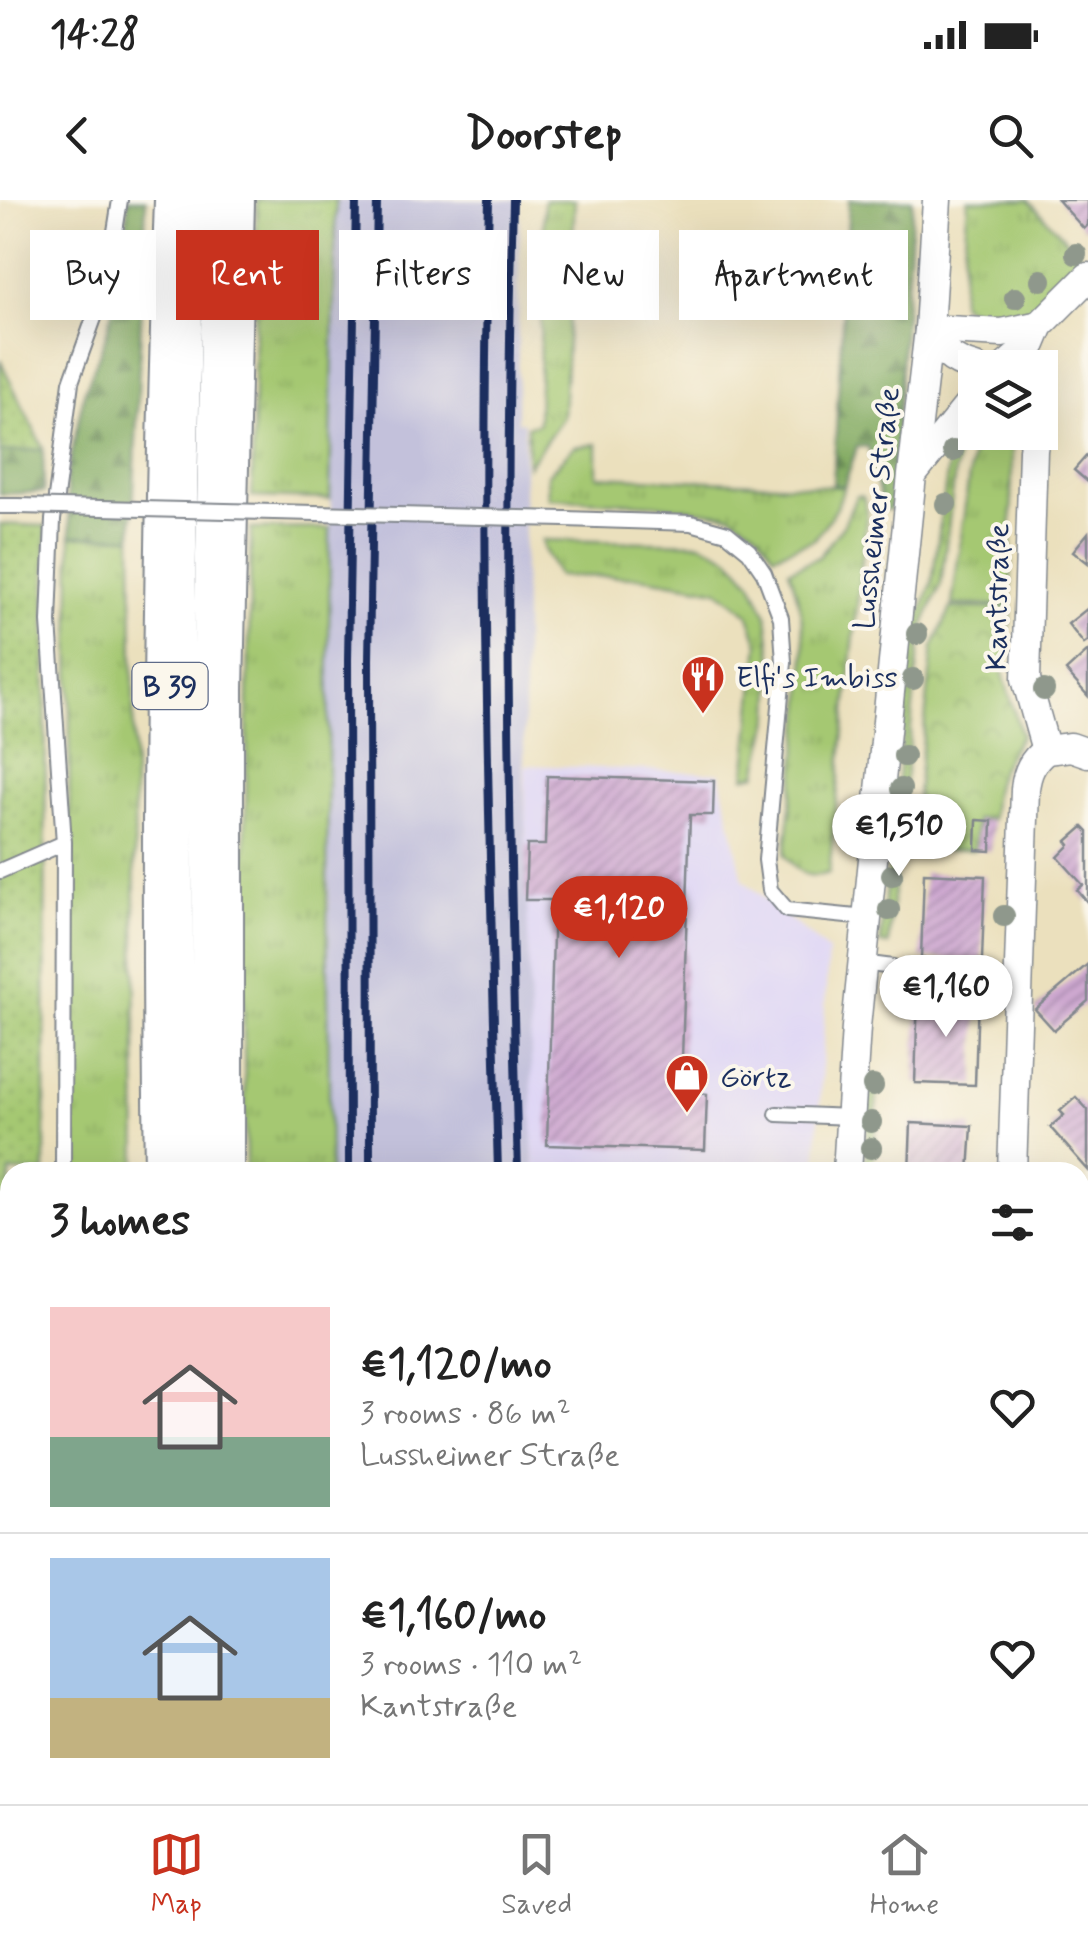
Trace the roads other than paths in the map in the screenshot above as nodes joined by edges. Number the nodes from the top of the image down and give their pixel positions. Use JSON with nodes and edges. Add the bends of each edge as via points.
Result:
{"nodes":[{"id":1,"x":120,"y":200,"type":"edge"},
{"id":2,"x":180,"y":200,"type":"edge"},
{"id":3,"x":229,"y":200,"type":"edge"},
{"id":4,"x":937,"y":200,"type":"edge"},
{"id":5,"x":1088,"y":277,"type":"edge"},
{"id":6,"x":1040,"y":325,"type":"junction"},
{"id":7,"x":929,"y":329,"type":"junction"},
{"id":8,"x":1025,"y":350,"type":"edge"},
{"id":9,"x":958,"y":361,"type":"edge"},
{"id":10,"x":958,"y":418,"type":"edge"},
{"id":11,"x":1033,"y":450,"type":"edge"},
{"id":12,"x":912,"y":476,"type":"junction"},
{"id":13,"x":0,"y":506,"type":"edge"},
{"id":14,"x":1046,"y":750,"type":"junction"},
{"id":15,"x":1088,"y":752,"type":"edge"},
{"id":16,"x":64,"y":843,"type":"junction"},
{"id":17,"x":0,"y":871,"type":"edge"},
{"id":18,"x":866,"y":918,"type":"junction"},
{"id":19,"x":862,"y":962,"type":"junction"},
{"id":20,"x":893,"y":967,"type":"dead end"},
{"id":21,"x":777,"y":1114,"type":"dead end"},
{"id":22,"x":852,"y":1117,"type":"junction"},
{"id":23,"x":63,"y":1162,"type":"edge"},
{"id":24,"x":170,"y":1162,"type":"edge"},
{"id":25,"x":218,"y":1162,"type":"edge"},
{"id":26,"x":848,"y":1162,"type":"edge"},
{"id":27,"x":1012,"y":1162,"type":"edge"}],
"edges":[{"from":1,"to":16,"type":"lane","via":[[107,282],[71,382],[53,520],[49,622]]},
{"from":2,"to":24,"type":"highway","number":"B 39","via":[[169,758]]},
{"from":3,"to":25,"type":"highway","number":"B 39","via":[[218,689]]},
{"from":4,"to":7,"type":"street","name":"Lussheimer Straße"},
{"from":5,"to":6,"type":"street"},
{"from":6,"to":7,"type":"street","via":[[1002,333]]},
{"from":6,"to":8,"type":"street"},
{"from":7,"to":9,"type":"street","via":[[942,352]]},
{"from":7,"to":12,"type":"street","name":"Lussheimer Straße"},
{"from":10,"to":12,"type":"street"},
{"from":11,"to":14,"type":"street","name":"Kantstraße","via":[[1026,679]]},
{"from":12,"to":18,"type":"street","name":"Lussheimer Straße"},
{"from":13,"to":18,"type":"lane","bridge":true,"via":[[566,519],[691,524],[727,533],[764,573],[782,618],[766,860],[770,890],[787,910]]},
{"from":14,"to":15,"type":"street"},
{"from":14,"to":27,"type":"street","via":[[1030,767],[1025,790]]},
{"from":16,"to":17,"type":"lane"},
{"from":16,"to":23,"type":"lane"},
{"from":18,"to":19,"type":"street","name":"Lussheimer Straße"},
{"from":19,"to":20,"type":"lane"},
{"from":19,"to":22,"type":"street","name":"Lussheimer Straße"},
{"from":21,"to":22,"type":"lane"},
{"from":22,"to":26,"type":"street","name":"Lussheimer Straße"}]}
